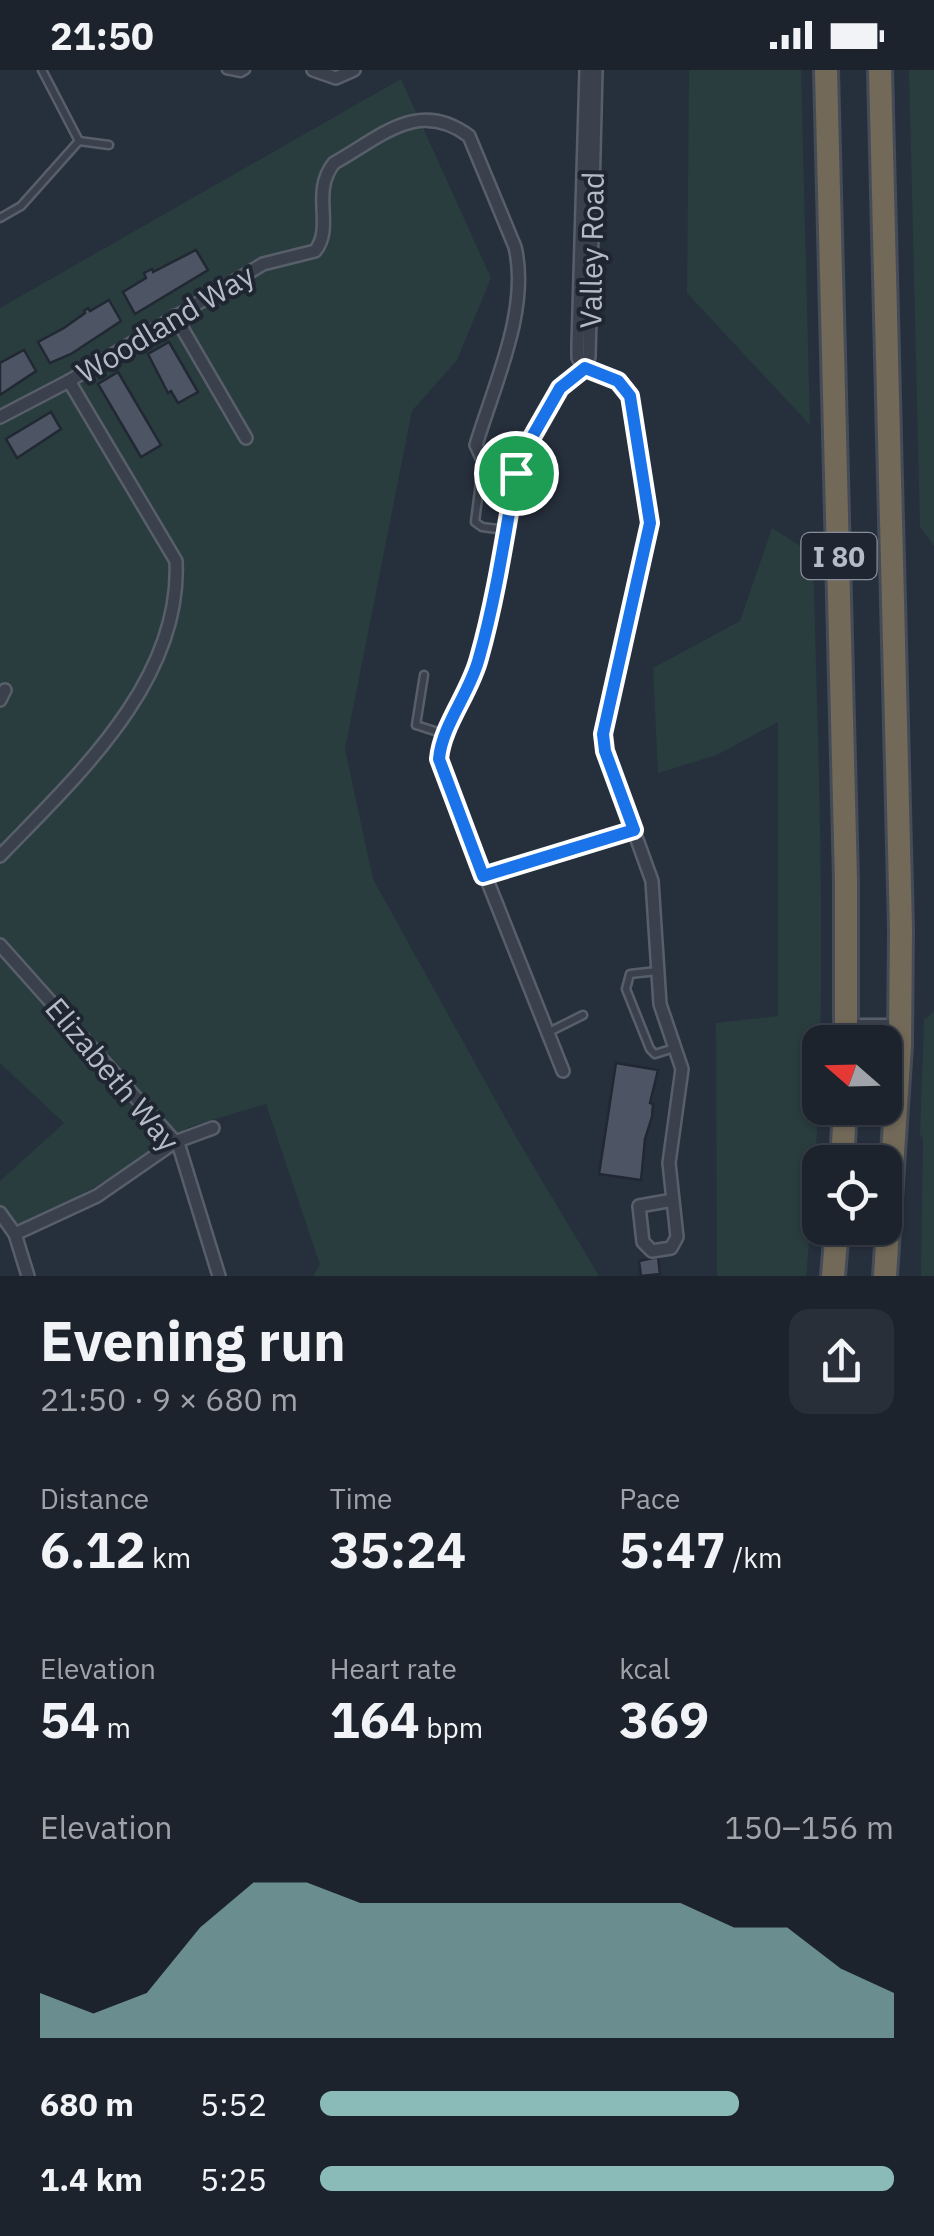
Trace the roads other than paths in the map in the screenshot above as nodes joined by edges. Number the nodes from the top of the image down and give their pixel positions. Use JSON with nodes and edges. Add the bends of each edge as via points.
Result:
{"nodes":[{"id":1,"x":42,"y":70,"type":"edge"},
{"id":2,"x":226,"y":70,"type":"edge"},
{"id":3,"x":246,"y":70,"type":"edge"},
{"id":4,"x":313,"y":70,"type":"edge"},
{"id":5,"x":354,"y":70,"type":"edge"},
{"id":6,"x":586,"y":70,"type":"edge"},
{"id":7,"x":596,"y":70,"type":"edge"},
{"id":8,"x":826,"y":70,"type":"edge"},
{"id":9,"x":880,"y":70,"type":"edge"},
{"id":10,"x":79,"y":141,"type":"junction"},
{"id":11,"x":109,"y":145,"type":"dead end"},
{"id":12,"x":0,"y":218,"type":"edge"},
{"id":13,"x":174,"y":316,"type":"junction"},
{"id":14,"x":585,"y":368,"type":"junction"},
{"id":15,"x":68,"y":381,"type":"junction"},
{"id":16,"x":0,"y":417,"type":"edge"},
{"id":17,"x":246,"y":438,"type":"dead end"},
{"id":18,"x":516,"y":473,"type":"junction"},
{"id":19,"x":480,"y":482,"type":"dead end"},
{"id":20,"x":505,"y":530,"type":"junction"},
{"id":21,"x":424,"y":675,"type":"dead end"},
{"id":22,"x":444,"y":734,"type":"junction"},
{"id":23,"x":634,"y":830,"type":"junction"},
{"id":24,"x":0,"y":856,"type":"edge"},
{"id":25,"x":483,"y":876,"type":"junction"},
{"id":26,"x":0,"y":945,"type":"edge"},
{"id":27,"x":657,"y":971,"type":"junction"},
{"id":28,"x":583,"y":1016,"type":"dead end"},
{"id":29,"x":900,"y":1023,"type":"junction"},
{"id":30,"x":847,"y":1025,"type":"edge"},
{"id":31,"x":888,"y":1025,"type":"edge"},
{"id":32,"x":548,"y":1032,"type":"junction"},
{"id":33,"x":675,"y":1048,"type":"junction"},
{"id":34,"x":563,"y":1070,"type":"dead end"},
{"id":35,"x":213,"y":1128,"type":"dead end"},
{"id":36,"x":176,"y":1142,"type":"junction"},
{"id":37,"x":673,"y":1200,"type":"junction"},
{"id":38,"x":0,"y":1213,"type":"edge"},
{"id":39,"x":15,"y":1234,"type":"junction"},
{"id":40,"x":836,"y":1245,"type":"edge"},
{"id":41,"x":28,"y":1276,"type":"edge"},
{"id":42,"x":219,"y":1276,"type":"edge"},
{"id":43,"x":833,"y":1276,"type":"edge"},
{"id":44,"x":884,"y":1276,"type":"edge"}],
"edges":[{"from":1,"to":10,"type":"lane"},
{"from":2,"to":3,"type":"lane"},
{"from":4,"to":5,"type":"street","via":[[336,78]]},
{"from":6,"to":14,"type":"street","name":"Valley Road","via":[[578,345]]},
{"from":7,"to":14,"type":"street","name":"Valley Road"},
{"from":8,"to":30,"type":"highway","number":"I 80"},
{"from":9,"to":29,"type":"highway","number":"I 80"},
{"from":10,"to":11,"type":"lane"},
{"from":10,"to":12,"type":"lane","via":[[20,206]]},
{"from":13,"to":15,"type":"street","name":"Woodland Way"},
{"from":13,"to":17,"type":"street"},
{"from":13,"to":18,"type":"street","name":"Woodland Way","via":[[263,264],[315,251],[323,229],[321,189],[334,163],[410,120],[456,126],[477,151],[520,266],[518,305],[476,444],[482,458]]},
{"from":14,"to":18,"type":"street","via":[[560,388]]},
{"from":14,"to":23,"type":"street","via":[[618,381],[630,396],[650,523],[603,734]]},
{"from":15,"to":16,"type":"street","name":"Woodland Way"},
{"from":15,"to":24,"type":"street","via":[[176,561],[177,590],[161,643],[116,730]]},
{"from":18,"to":20,"type":"street"},
{"from":19,"to":20,"type":"lane","via":[[475,522]]},
{"from":20,"to":22,"type":"street","via":[[480,655]]},
{"from":21,"to":22,"type":"lane","via":[[416,725]]},
{"from":22,"to":25,"type":"street","via":[[439,759]]},
{"from":23,"to":25,"type":"street"},
{"from":23,"to":27,"type":"street","via":[[656,904]]},
{"from":25,"to":32,"type":"street"},
{"from":26,"to":36,"type":"street","name":"Elizabeth Way"},
{"from":27,"to":33,"type":"street"},
{"from":27,"to":33,"type":"lane","via":[[630,974],[626,989],[650,1048],[655,1054]]},
{"from":28,"to":32,"type":"lane"},
{"from":29,"to":31,"type":"lane"},
{"from":29,"to":44,"type":"highway","number":"I 80"},
{"from":32,"to":34,"type":"street"},
{"from":33,"to":37,"type":"street","via":[[682,1069],[669,1164]]},
{"from":35,"to":36,"type":"street"},
{"from":36,"to":39,"type":"street","via":[[97,1196]]},
{"from":36,"to":42,"type":"street","name":"Elizabeth Way"},
{"from":37,"to":37,"type":"street","via":[[639,1206],[643,1242],[652,1251],[670,1248],[677,1237]]},
{"from":38,"to":39,"type":"street"},
{"from":39,"to":41,"type":"street"},
{"from":40,"to":43,"type":"highway"}]}
